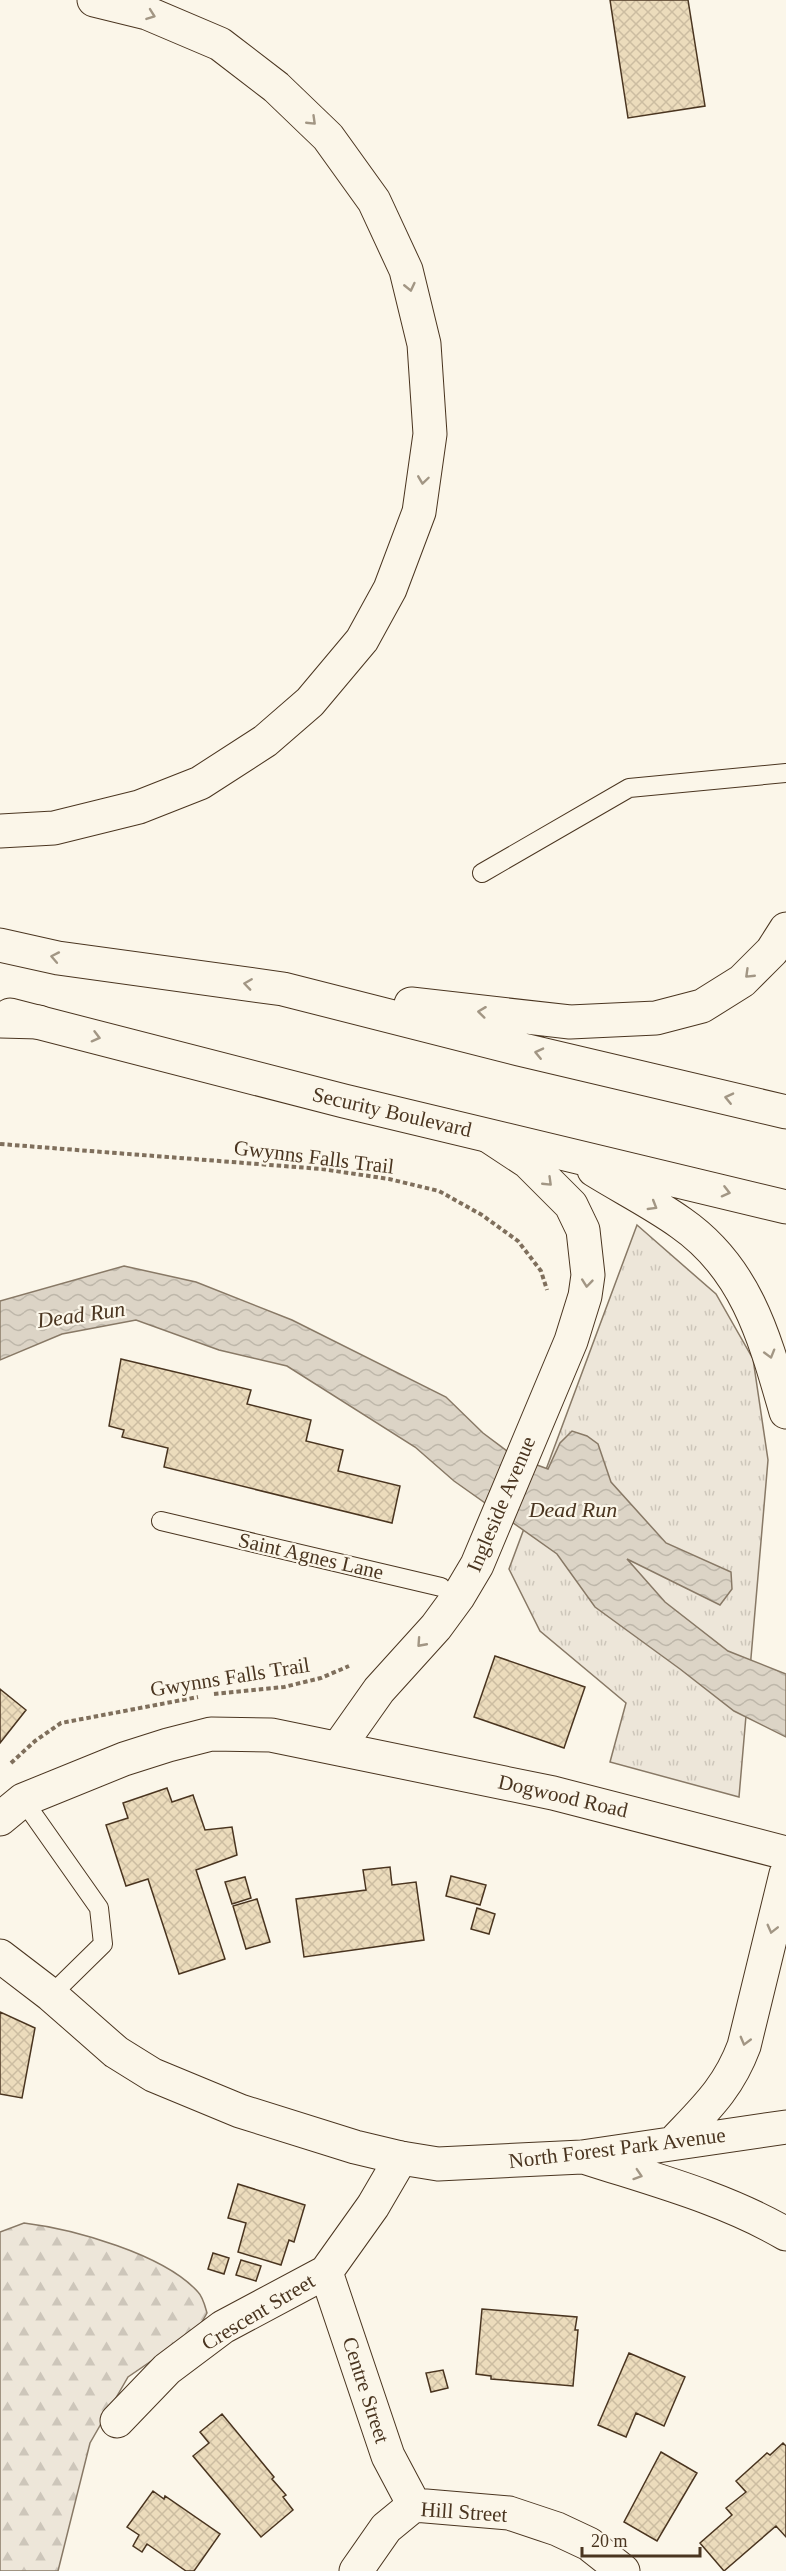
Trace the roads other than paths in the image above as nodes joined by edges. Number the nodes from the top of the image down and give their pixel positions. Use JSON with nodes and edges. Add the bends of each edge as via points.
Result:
{"nodes":[{"id":1,"x":94,"y":0,"type":"edge"},
{"id":2,"x":786,"y":773,"type":"edge"},
{"id":3,"x":0,"y":831,"type":"edge"},
{"id":4,"x":482,"y":873,"type":"dead end"},
{"id":5,"x":786,"y":929,"type":"edge"},
{"id":6,"x":0,"y":945,"type":"edge"},
{"id":7,"x":283,"y":989,"type":"junction"},
{"id":8,"x":0,"y":1012,"type":"edge"},
{"id":9,"x":0,"y":1021,"type":"edge"},
{"id":10,"x":39,"y":1022,"type":"junction"},
{"id":11,"x":786,"y":1112,"type":"edge"},
{"id":12,"x":485,"y":1134,"type":"junction"},
{"id":13,"x":567,"y":1154,"type":"junction"},
{"id":14,"x":786,"y":1207,"type":"edge"},
{"id":15,"x":786,"y":1412,"type":"edge"},
{"id":16,"x":161,"y":1521,"type":"dead end"},
{"id":17,"x":450,"y":1592,"type":"junction"},
{"id":18,"x":338,"y":1748,"type":"junction"},
{"id":19,"x":12,"y":1810,"type":"edge"},
{"id":20,"x":786,"y":1853,"type":"edge"},
{"id":21,"x":786,"y":1874,"type":"edge"},
{"id":22,"x":0,"y":1956,"type":"edge"},
{"id":23,"x":51,"y":1995,"type":"junction"},
{"id":24,"x":786,"y":2127,"type":"edge"},
{"id":25,"x":674,"y":2142,"type":"junction"},
{"id":26,"x":582,"y":2157,"type":"junction"},
{"id":27,"x":401,"y":2158,"type":"junction"},
{"id":28,"x":786,"y":2234,"type":"edge"},
{"id":29,"x":326,"y":2272,"type":"junction"},
{"id":30,"x":117,"y":2421,"type":"dead end"},
{"id":31,"x":414,"y":2505,"type":"junction"},
{"id":32,"x":356,"y":2571,"type":"edge"},
{"id":33,"x":623,"y":2571,"type":"edge"}],
"edges":[{"from":1,"to":3,"type":"main road","one_way":true,"via":[[147,13],[220,44],[276,87],[328,137],[374,201],[406,270],[424,344],[430,434],[419,512],[390,589],[362,640],[310,702],[265,741],[200,783],[140,807],[54,828]]},
{"from":2,"to":4,"type":"lane","via":[[629,788]]},
{"from":5,"to":7,"type":"main road","one_way":true,"via":[[772,951],[742,981],[702,1006],[656,1018],[570,1022]]},
{"from":7,"to":6,"type":"main road","one_way":true,"via":[[58,958]]},
{"from":11,"to":7,"type":"main road","one_way":true},
{"from":8,"to":10,"type":"main road","name":"Security Boulevard"},
{"from":9,"to":10,"type":"main road"},
{"from":10,"to":12,"type":"main road","name":"Security Boulevard","one_way":true},
{"from":12,"to":13,"type":"main road","name":"Security Boulevard"},
{"from":12,"to":17,"type":"main road","name":"Ingleside Avenue","one_way":true,"via":[[528,1162],[571,1205],[587,1251],[585,1296],[571,1341],[477,1565]]},
{"from":13,"to":14,"type":"main road","name":"Security Boulevard","one_way":true},
{"from":13,"to":15,"type":"main road","one_way":true,"via":[[682,1223],[718,1255],[746,1295],[765,1337]]},
{"from":16,"to":17,"type":"lane","name":"Saint Agnes Lane"},
{"from":17,"to":18,"type":"main road","name":"Ingleside Avenue","one_way":true,"via":[[436,1627],[379,1690]]},
{"from":18,"to":19,"type":"main road","name":"Dogwood Road","via":[[271,1735],[211,1734],[124,1759]]},
{"from":18,"to":20,"type":"main road","name":"Dogwood Road","via":[[553,1793]]},
{"from":19,"to":23,"type":"lane","via":[[99,1908],[103,1944]]},
{"from":21,"to":25,"type":"main road","one_way":true,"via":[[735,2071]]},
{"from":22,"to":23,"type":"main road","name":"North Forest Park Avenue"},
{"from":23,"to":27,"type":"main road","name":"North Forest Park Avenue","via":[[116,2052],[153,2075],[240,2111]]},
{"from":24,"to":25,"type":"main road","name":"North Forest Park Avenue"},
{"from":25,"to":26,"type":"main road","name":"North Forest Park Avenue"},
{"from":26,"to":27,"type":"main road","name":"North Forest Park Avenue","via":[[438,2164]]},
{"from":26,"to":28,"type":"main road","one_way":true,"via":[[714,2199]]},
{"from":27,"to":29,"type":"main road","name":"Crescent Street","via":[[374,2206]]},
{"from":29,"to":30,"type":"main road","name":"Crescent Street","via":[[223,2328],[167,2369]]},
{"from":29,"to":31,"type":"main road","name":"Centre Street","via":[[388,2457]]},
{"from":31,"to":32,"type":"main road","name":"Hill Street","via":[[386,2528]]},
{"from":31,"to":33,"type":"main road","name":"Hill Street","via":[[509,2513],[589,2544]]}]}
